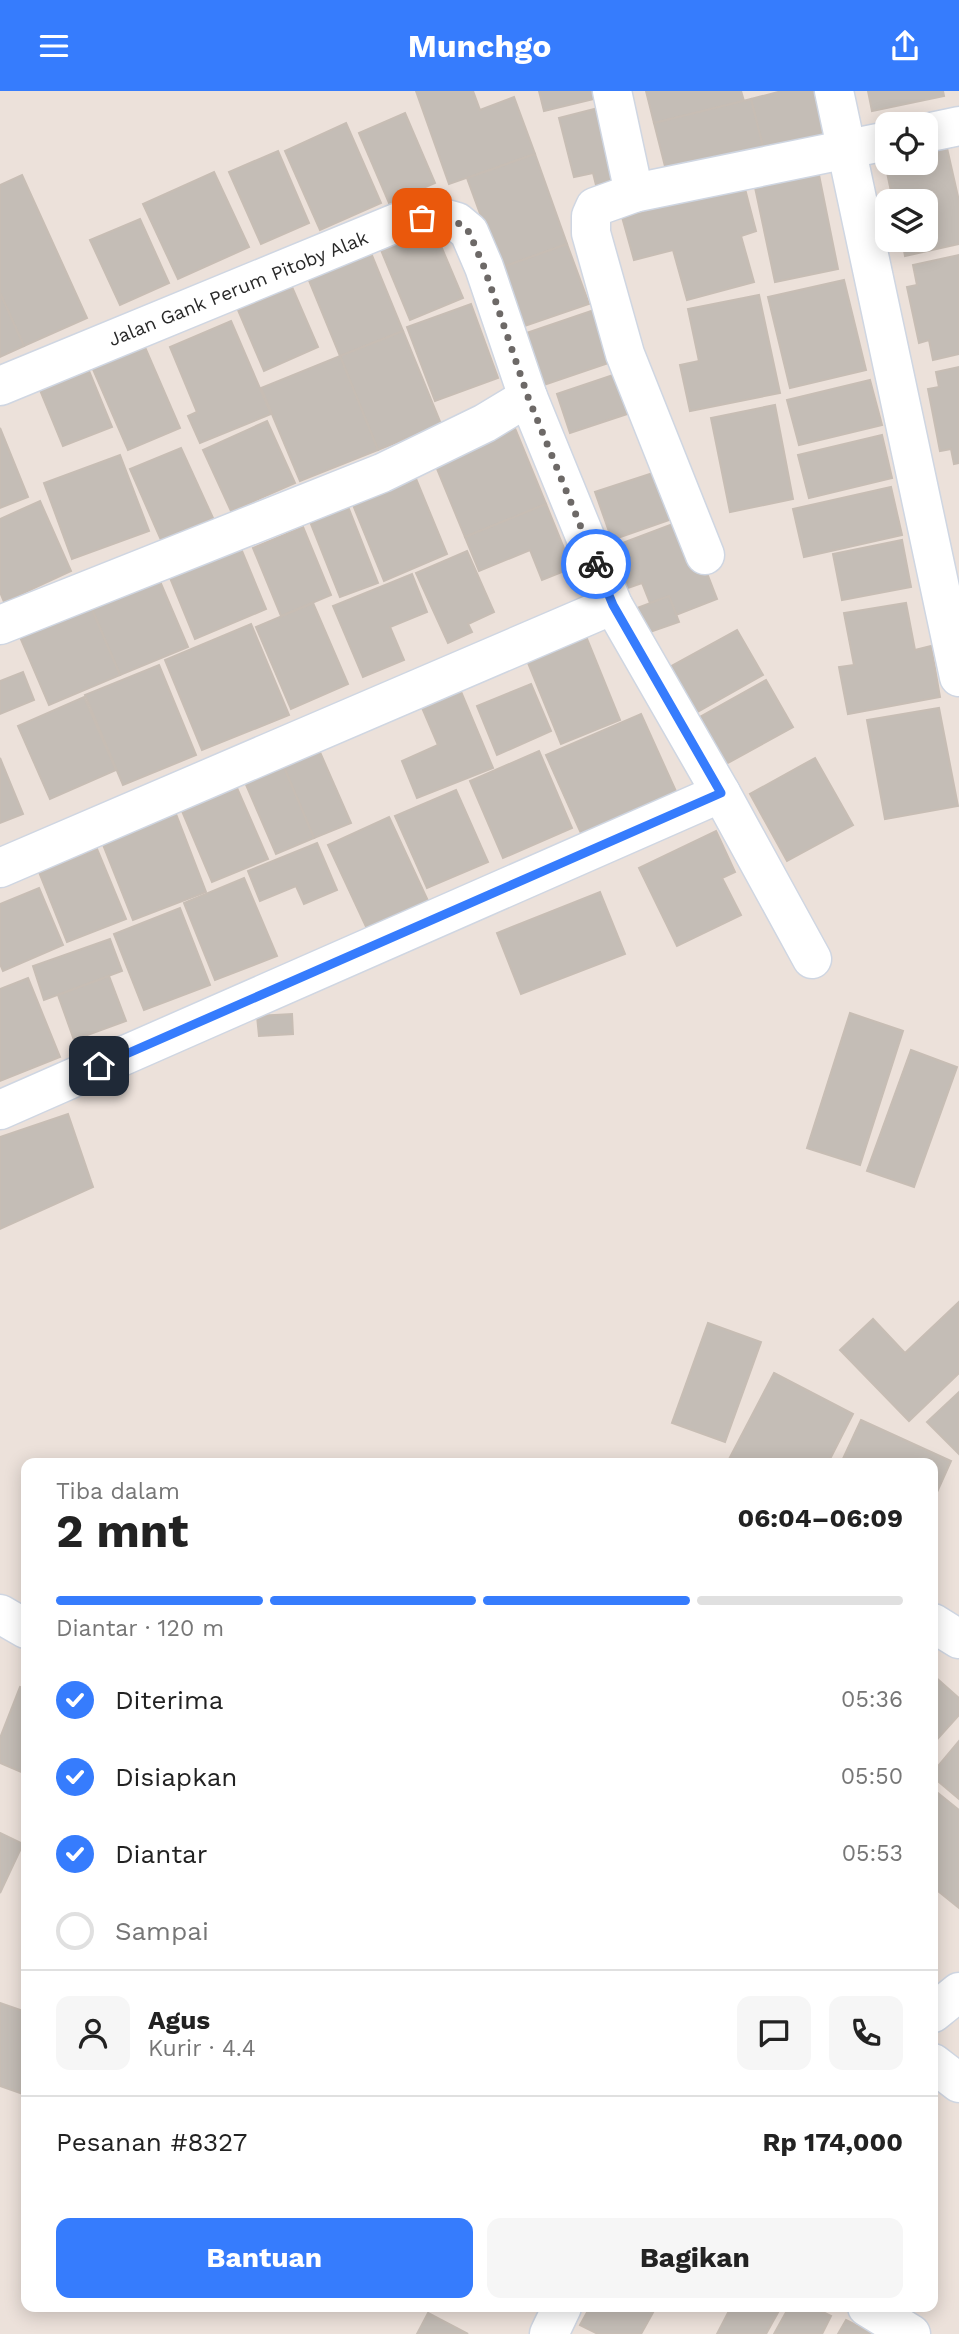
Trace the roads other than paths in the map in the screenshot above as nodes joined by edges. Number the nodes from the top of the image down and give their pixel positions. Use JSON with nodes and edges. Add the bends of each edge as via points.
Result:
{"nodes":[{"id":1,"x":612,"y":91,"type":"edge"},
{"id":2,"x":834,"y":91,"type":"edge"},
{"id":3,"x":959,"y":126,"type":"edge"},
{"id":4,"x":938,"y":130,"type":"edge"},
{"id":5,"x":875,"y":144,"type":"edge"},
{"id":6,"x":846,"y":150,"type":"junction"},
{"id":7,"x":634,"y":193,"type":"junction"},
{"id":8,"x":0,"y":386,"type":"edge"},
{"id":9,"x":528,"y":397,"type":"junction"},
{"id":10,"x":705,"y":555,"type":"dead end"},
{"id":11,"x":613,"y":605,"type":"junction"},
{"id":12,"x":0,"y":625,"type":"edge"},
{"id":13,"x":959,"y":677,"type":"edge"},
{"id":14,"x":721,"y":793,"type":"junction"},
{"id":15,"x":0,"y":868,"type":"edge"},
{"id":16,"x":812,"y":959,"type":"dead end"},
{"id":17,"x":0,"y":1110,"type":"edge"},
{"id":18,"x":0,"y":1614,"type":"edge"},
{"id":19,"x":21,"y":1626,"type":"edge"},
{"id":20,"x":938,"y":1626,"type":"edge"},
{"id":21,"x":959,"y":1639,"type":"edge"},
{"id":22,"x":959,"y":1992,"type":"edge"},
{"id":23,"x":938,"y":2009,"type":"edge"},
{"id":24,"x":938,"y":2067,"type":"edge"},
{"id":25,"x":959,"y":2083,"type":"edge"},
{"id":26,"x":560,"y":2312,"type":"edge"},
{"id":27,"x":875,"y":2312,"type":"edge"},
{"id":28,"x":549,"y":2334,"type":"edge"},
{"id":29,"x":911,"y":2334,"type":"edge"}],
"edges":[{"from":1,"to":7,"type":"street"},
{"from":2,"to":6,"type":"street"},
{"from":3,"to":4,"type":"street"},
{"from":5,"to":6,"type":"street"},
{"from":6,"to":7,"type":"street"},
{"from":6,"to":13,"type":"street"},
{"from":7,"to":10,"type":"street","via":[[595,207],[591,233],[625,354]]},
{"from":8,"to":9,"type":"street","name":"Jalan Gank Perum Pitoby Alak","via":[[397,223],[443,218],[469,232]]},
{"from":9,"to":11,"type":"street","name":"Jalan Gank Perum Pitoby Alak"},
{"from":9,"to":12,"type":"street","via":[[382,473]]},
{"from":11,"to":14,"type":"street","name":"Jalan Gank Perum Pitoby Alak"},
{"from":11,"to":15,"type":"street"},
{"from":14,"to":16,"type":"street","name":"Jalan Gank Perum Pitoby Alak"},
{"from":14,"to":17,"type":"street"},
{"from":18,"to":19,"type":"street"},
{"from":20,"to":21,"type":"street"},
{"from":22,"to":23,"type":"street"},
{"from":24,"to":25,"type":"street"},
{"from":26,"to":28,"type":"street"},
{"from":27,"to":29,"type":"street"}]}
